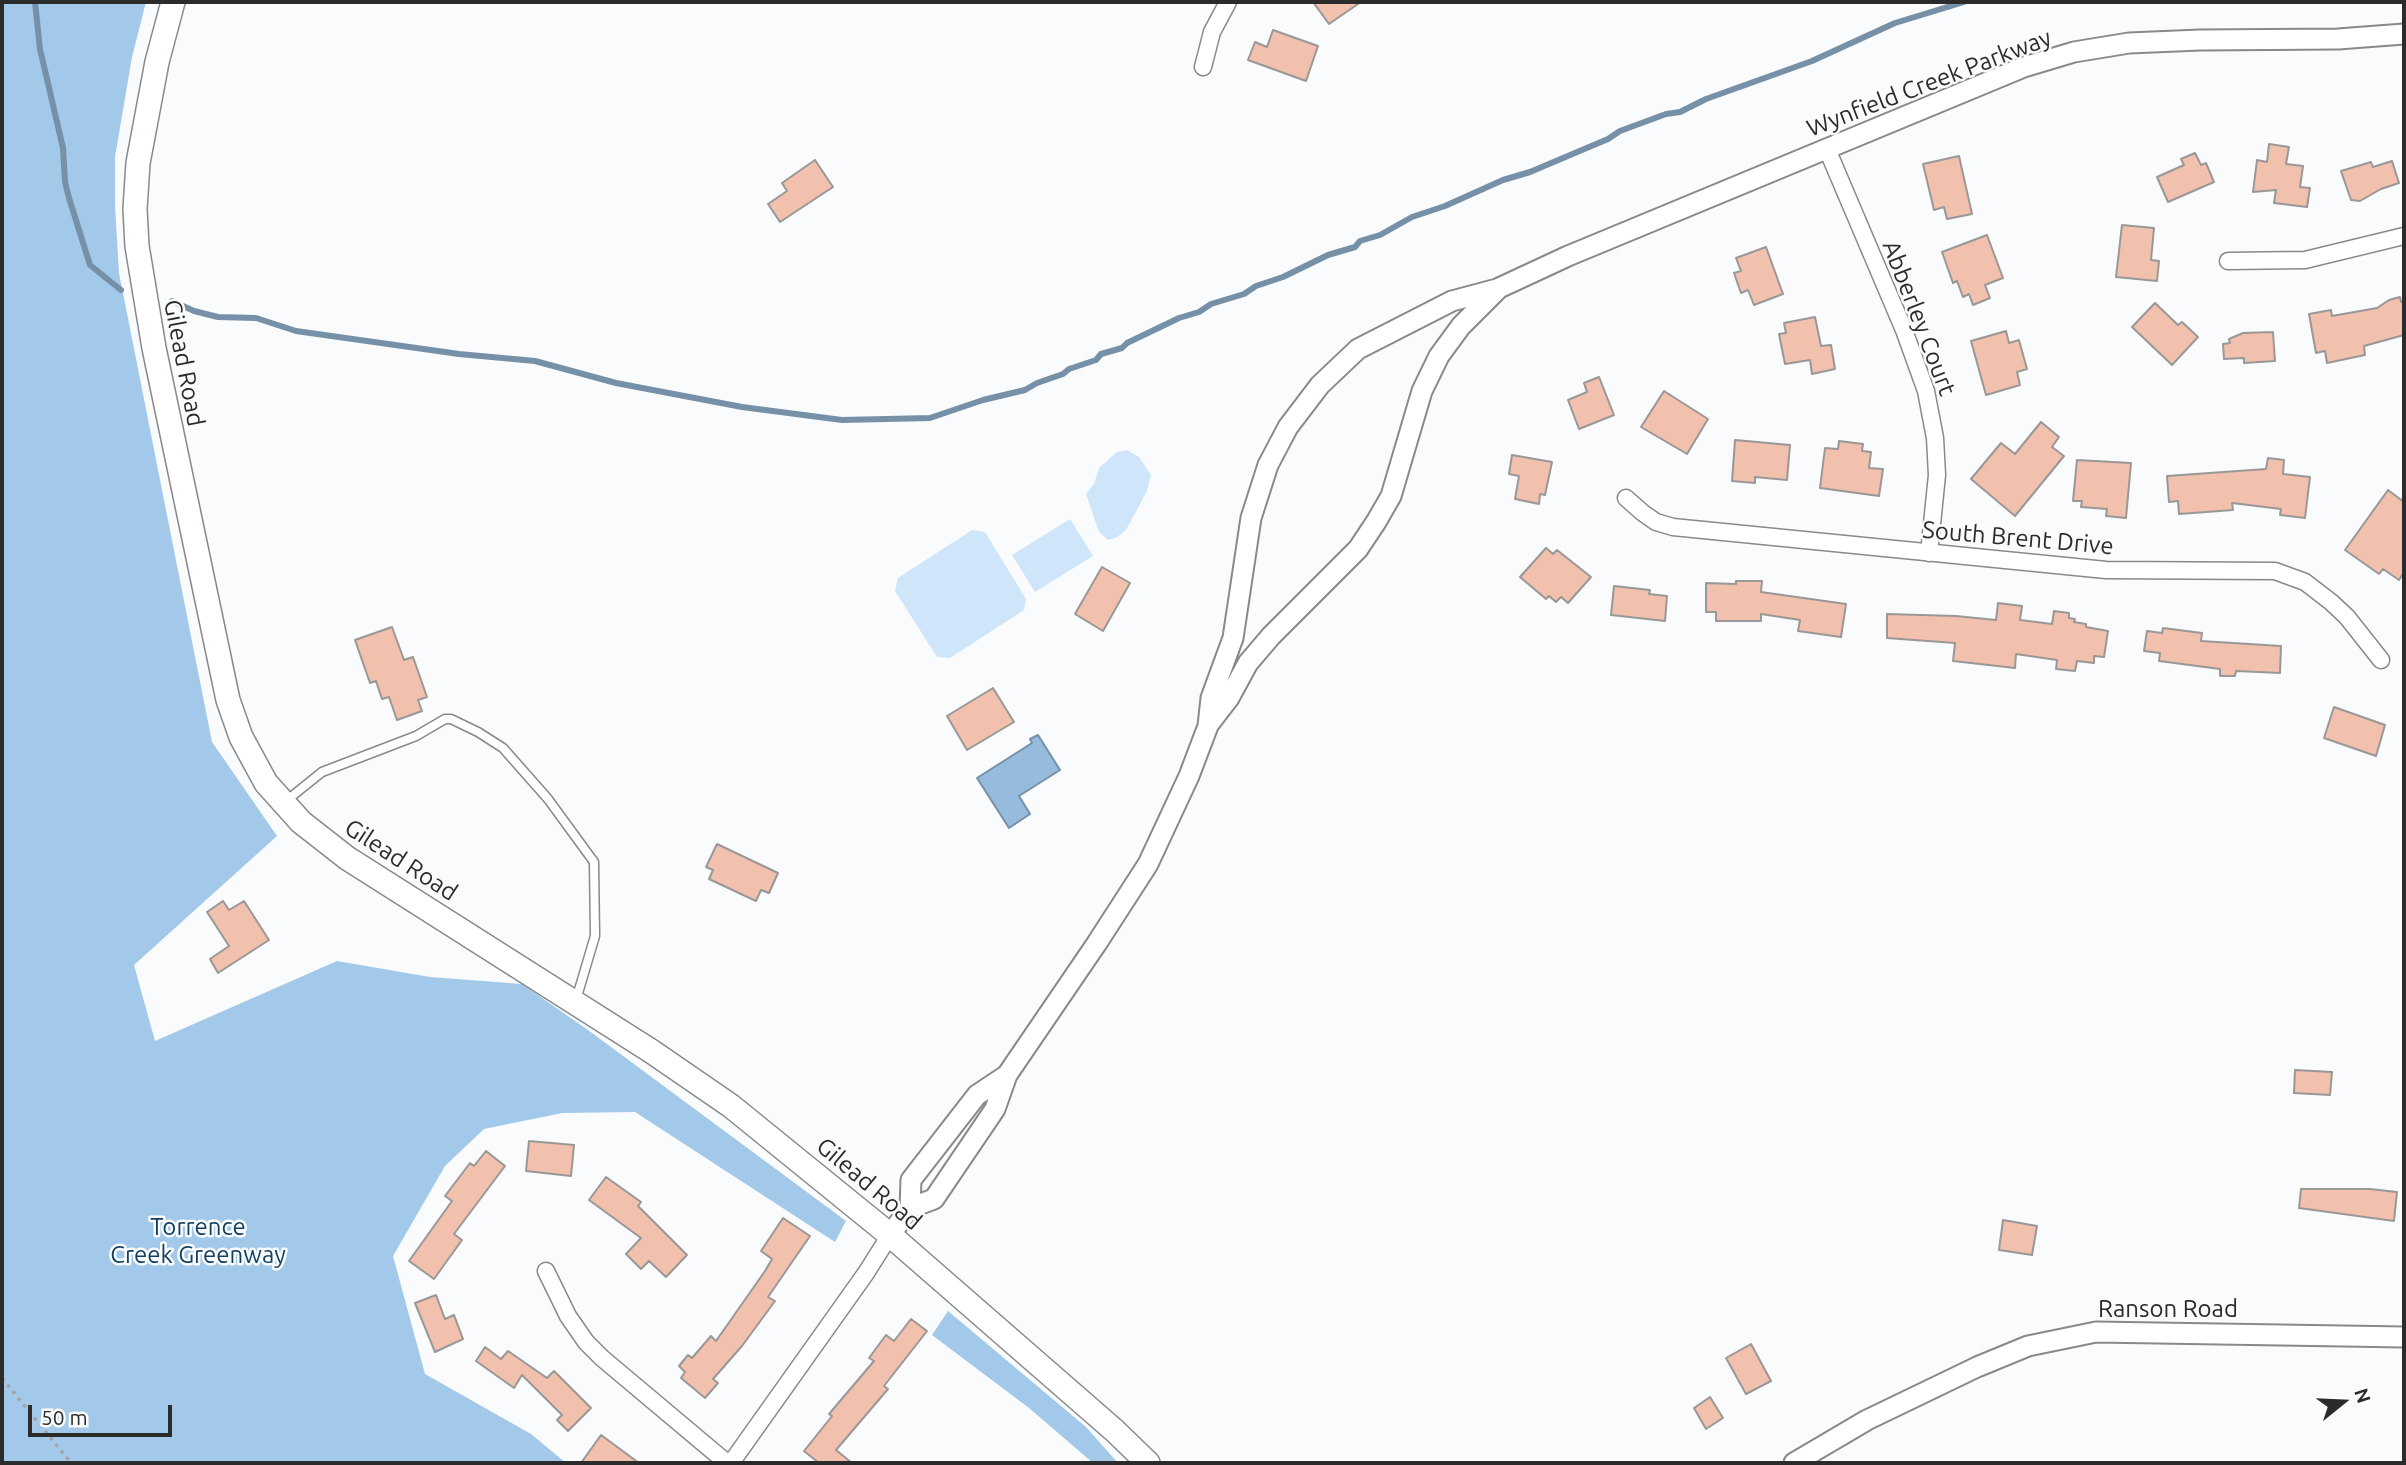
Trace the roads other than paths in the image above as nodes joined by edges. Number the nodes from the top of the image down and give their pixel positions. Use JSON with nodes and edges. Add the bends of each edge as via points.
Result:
{"nodes":[{"id":1,"x":173,"y":2,"type":"edge"},
{"id":2,"x":1228,"y":2,"type":"edge"},
{"id":3,"x":2404,"y":34,"type":"edge"},
{"id":4,"x":1203,"y":67,"type":"dead end"},
{"id":5,"x":1826,"y":149,"type":"junction"},
{"id":6,"x":2404,"y":236,"type":"edge"},
{"id":7,"x":2228,"y":261,"type":"dead end"},
{"id":8,"x":1497,"y":289,"type":"junction"},
{"id":9,"x":1626,"y":498,"type":"dead end"},
{"id":10,"x":1929,"y":552,"type":"junction"},
{"id":11,"x":2381,"y":660,"type":"dead end"},
{"id":12,"x":1208,"y":726,"type":"junction"},
{"id":13,"x":283,"y":804,"type":"junction"},
{"id":14,"x":576,"y":1003,"type":"junction"},
{"id":15,"x":1006,"y":1075,"type":"junction"},
{"id":16,"x":910,"y":1208,"type":"junction"},
{"id":17,"x":890,"y":1235,"type":"junction"},
{"id":18,"x":546,"y":1271,"type":"dead end"},
{"id":19,"x":2404,"y":1337,"type":"edge"},
{"id":20,"x":729,"y":1463,"type":"edge"},
{"id":21,"x":1148,"y":1463,"type":"edge"},
{"id":22,"x":1794,"y":1463,"type":"edge"}],
"edges":[{"from":1,"to":13,"type":"main road","name":"Gilead Road","via":[[136,180],[141,280],[228,700],[250,757]]},
{"from":2,"to":4,"type":"street","via":[[1212,32]]},
{"from":3,"to":5,"type":"street","name":"Wynfield Creek Parkway","via":[[2141,43],[2074,52],[2024,67]]},
{"from":5,"to":8,"type":"street","name":"Wynfield Creek Parkway"},
{"from":5,"to":10,"type":"street","name":"Abberley Court","via":[[1926,391],[1937,475]]},
{"from":6,"to":7,"type":"street","via":[[2305,260]]},
{"from":8,"to":12,"type":"street","name":"Wynfield Creek Parkway","via":[[1439,356],[1422,391],[1391,496],[1376,522],[1358,549],[1248,663]]},
{"from":8,"to":12,"type":"street","name":"Wynfield Creek Parkway","via":[[1452,300],[1358,349],[1288,427],[1268,465],[1251,518],[1233,638],[1211,698]]},
{"from":9,"to":10,"type":"street","name":"South Brent Drive","via":[[1656,522],[1672,527]]},
{"from":10,"to":11,"type":"street","name":"South Brent Drive","via":[[2106,570],[2286,573],[2331,602]]},
{"from":12,"to":15,"type":"street","name":"Wynfield Creek Parkway","via":[[1148,864]]},
{"from":13,"to":14,"type":"main road","name":"Gilead Road","via":[[347,858]]},
{"from":13,"to":14,"type":"lane","via":[[322,772],[416,736],[444,719],[452,719],[503,748],[594,862],[595,936]]},
{"from":14,"to":17,"type":"main road","name":"Gilead Road","via":[[731,1106]]},
{"from":15,"to":16,"type":"street","name":"Wynfield Creek Parkway","via":[[995,1109],[934,1199]]},
{"from":15,"to":16,"type":"street","name":"Wynfield Creek Parkway","via":[[977,1095],[911,1180]]},
{"from":16,"to":17,"type":"street","name":"Wynfield Creek Parkway"},
{"from":17,"to":20,"type":"street","name":"Wynfield Creek Parkway"},
{"from":17,"to":21,"type":"main road","name":"Gilead Road"},
{"from":18,"to":20,"type":"street","via":[[586,1342]]},
{"from":19,"to":22,"type":"street","name":"Ranson Road","via":[[2096,1332],[2028,1346],[1867,1420]]}]}
